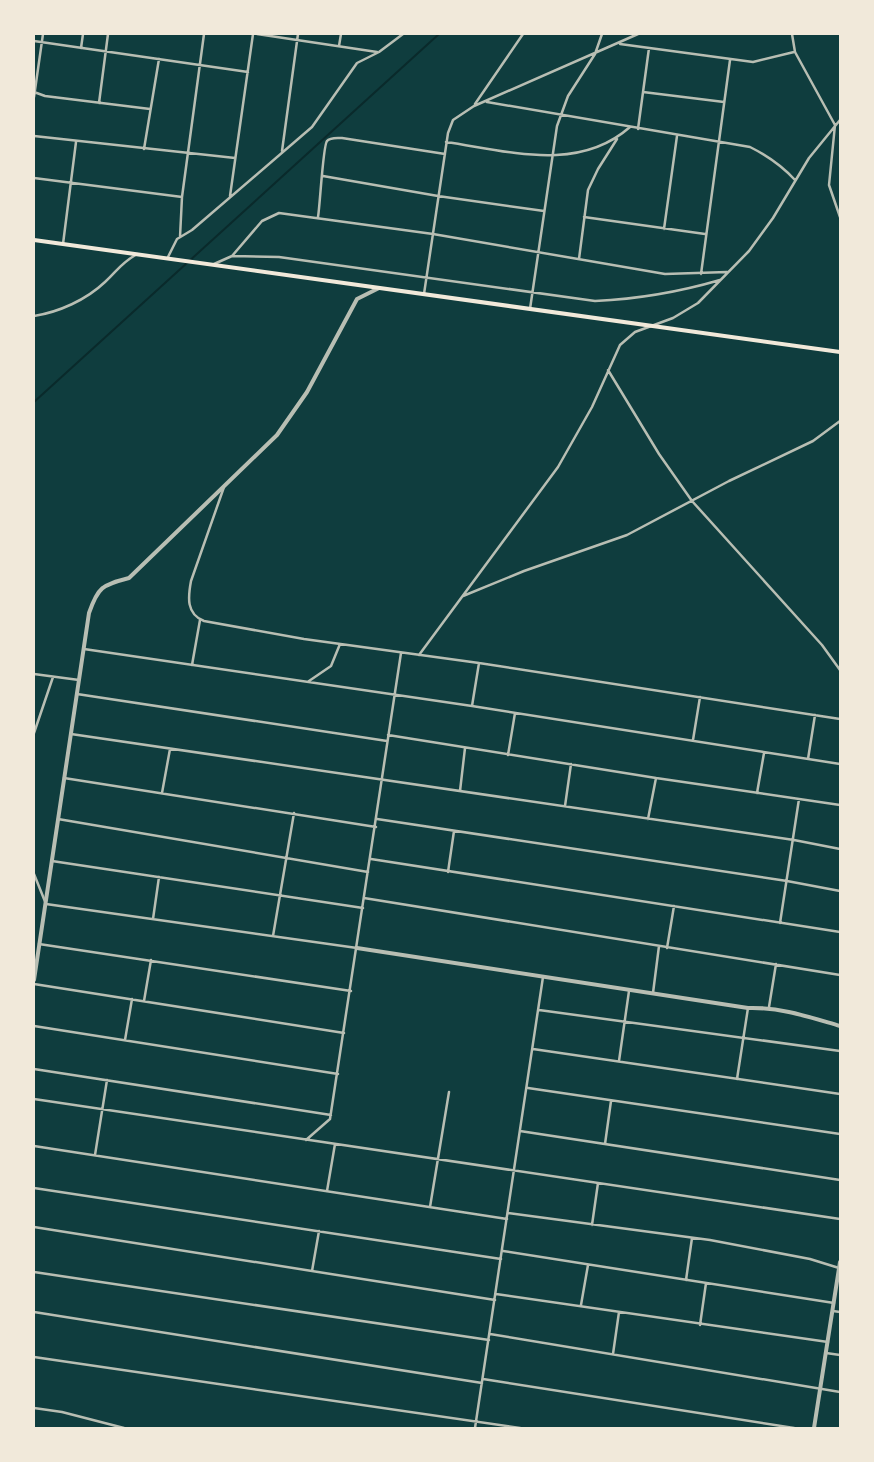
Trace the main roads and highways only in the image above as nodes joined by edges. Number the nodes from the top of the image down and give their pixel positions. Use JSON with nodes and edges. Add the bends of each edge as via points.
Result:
{"nodes":[{"id":1,"x":34,"y":240,"type":"edge"},
{"id":2,"x":840,"y":352,"type":"edge"}],
"edges":[{"from":1,"to":2,"type":"main road"}]}
